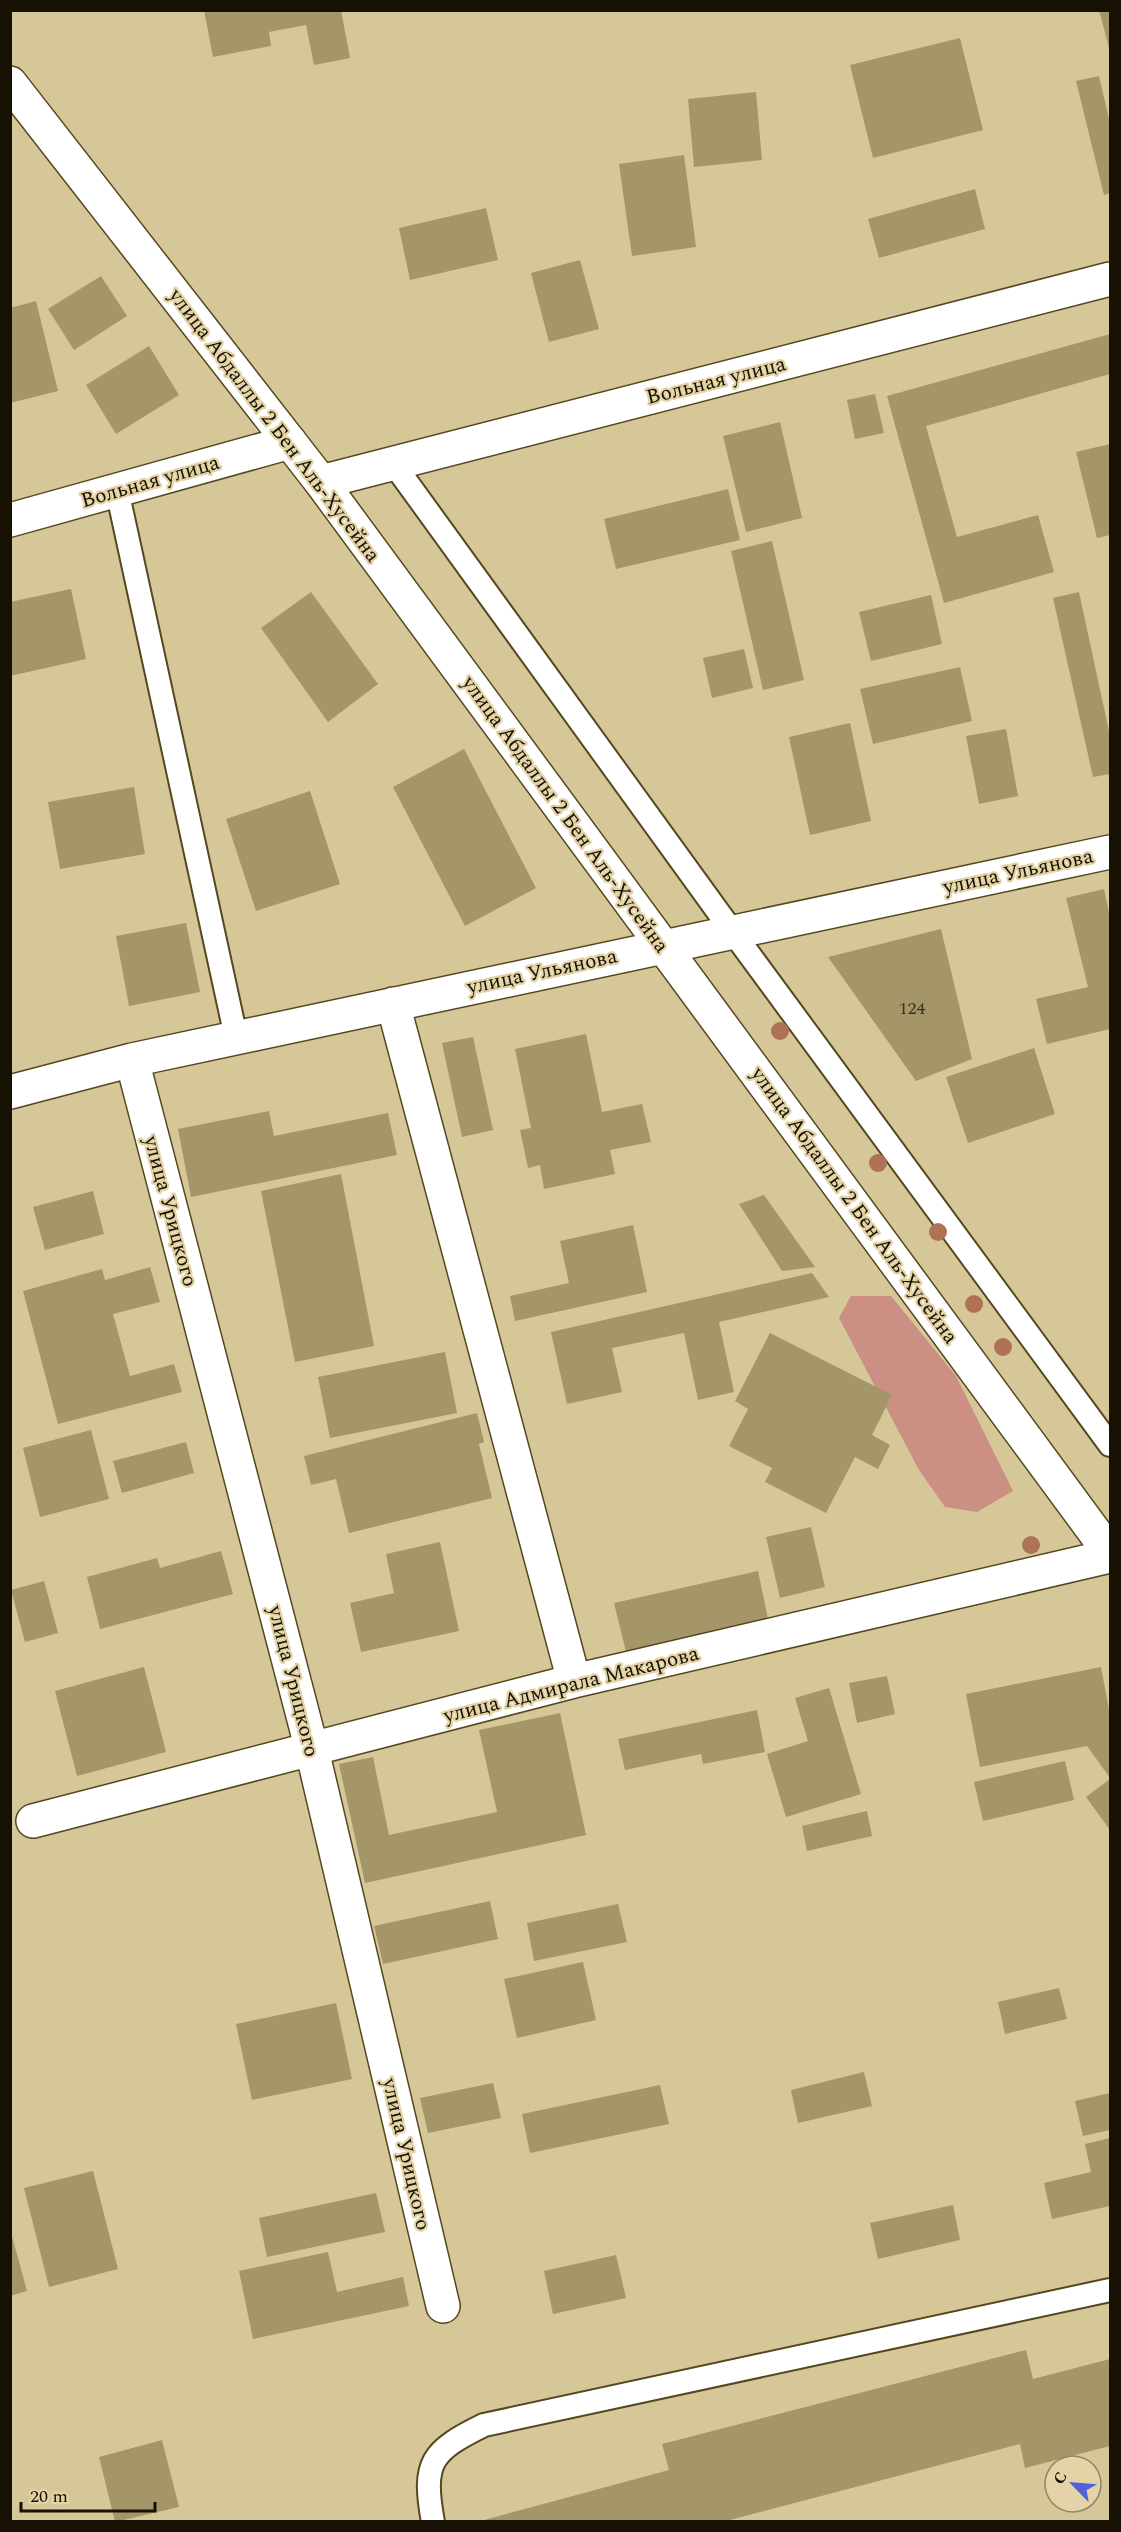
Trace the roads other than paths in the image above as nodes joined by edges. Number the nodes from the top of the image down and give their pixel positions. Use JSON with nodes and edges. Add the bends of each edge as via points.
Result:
{"nodes":[{"id":1,"x":10,"y":83,"type":"edge"},
{"id":2,"x":1110,"y":279,"type":"edge"},
{"id":3,"x":290,"y":442,"type":"junction"},
{"id":4,"x":393,"y":463,"type":"junction"},
{"id":5,"x":321,"y":482,"type":"junction"},
{"id":6,"x":117,"y":490,"type":"junction"},
{"id":7,"x":10,"y":520,"type":"edge"},
{"id":8,"x":1110,"y":852,"type":"edge"},
{"id":9,"x":732,"y":931,"type":"junction"},
{"id":10,"x":663,"y":945,"type":"junction"},
{"id":11,"x":393,"y":1004,"type":"junction"},
{"id":12,"x":236,"y":1037,"type":"junction"},
{"id":13,"x":132,"y":1060,"type":"junction"},
{"id":14,"x":10,"y":1092,"type":"edge"},
{"id":15,"x":1110,"y":1445,"type":"edge"},
{"id":16,"x":1110,"y":1555,"type":"edge"},
{"id":17,"x":574,"y":1682,"type":"junction"},
{"id":18,"x":312,"y":1750,"type":"junction"},
{"id":19,"x":33,"y":1821,"type":"dead end"},
{"id":20,"x":1110,"y":2290,"type":"edge"},
{"id":21,"x":443,"y":2306,"type":"dead end"},
{"id":22,"x":433,"y":2522,"type":"edge"}],
"edges":[{"from":1,"to":3,"type":"street","name":"улица Абдаллы 2 Бен Аль-Хусейна"},
{"from":2,"to":4,"type":"street","name":"Вольная улица"},
{"from":3,"to":5,"type":"street","name":"улица Абдаллы 2 Бен Аль-Хусейна"},
{"from":3,"to":6,"type":"street","name":"Вольная улица"},
{"from":4,"to":5,"type":"street","name":"Вольная улица"},
{"from":4,"to":9,"type":"lane"},
{"from":5,"to":10,"type":"street","name":"улица Абдаллы 2 Бен Аль-Хусейна"},
{"from":6,"to":7,"type":"street","name":"Вольная улица"},
{"from":6,"to":12,"type":"lane"},
{"from":8,"to":9,"type":"street","name":"улица Ульянова"},
{"from":9,"to":10,"type":"street","name":"улица Ульянова"},
{"from":9,"to":15,"type":"lane"},
{"from":10,"to":11,"type":"street","name":"улица Ульянова"},
{"from":10,"to":16,"type":"street","name":"улица Абдаллы 2 Бен Аль-Хусейна"},
{"from":11,"to":12,"type":"street","name":"улица Ульянова"},
{"from":11,"to":17,"type":"street"},
{"from":12,"to":13,"type":"street","name":"улица Ульянова"},
{"from":13,"to":14,"type":"street","name":"улица Ульянова"},
{"from":13,"to":18,"type":"street","name":"улица Урицкого"},
{"from":16,"to":17,"type":"street","name":"улица Адмирала Макарова"},
{"from":17,"to":18,"type":"street","name":"улица Адмирала Макарова"},
{"from":18,"to":19,"type":"street","name":"улица Адмирала Макарова"},
{"from":18,"to":21,"type":"street","name":"улица Урицкого"},
{"from":20,"to":22,"type":"lane","via":[[484,2425],[444,2446],[434,2462],[427,2488]]}]}
